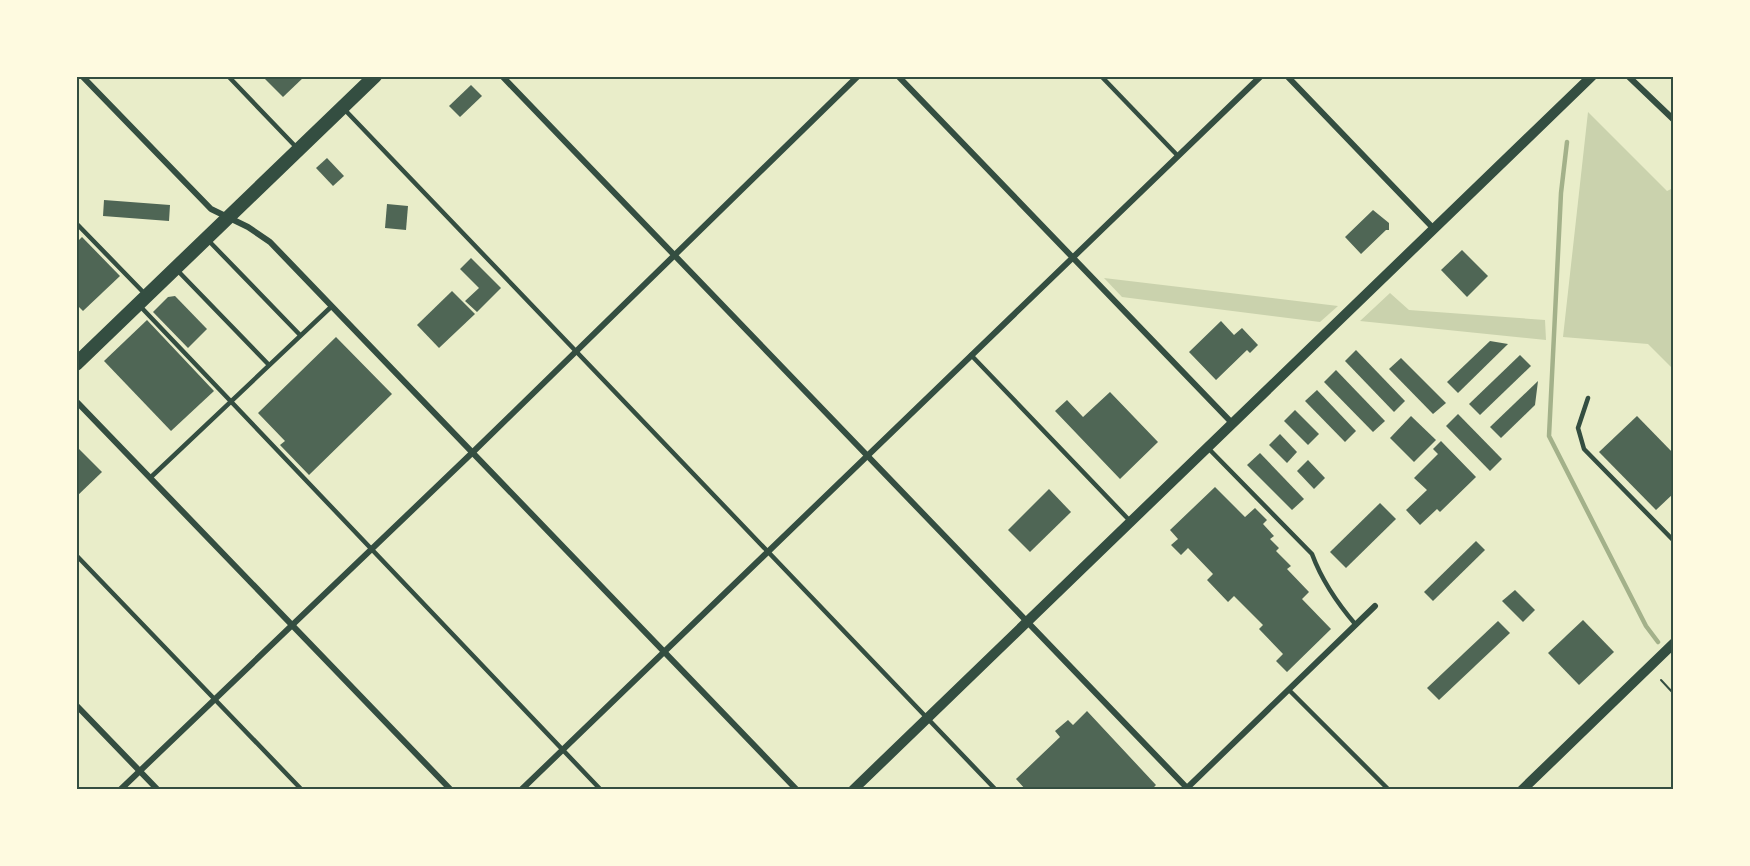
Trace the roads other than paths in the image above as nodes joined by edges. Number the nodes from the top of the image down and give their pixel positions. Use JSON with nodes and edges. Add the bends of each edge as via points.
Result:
{"nodes":[{"id":1,"x":82,"y":76,"type":"edge"},
{"id":2,"x":228,"y":76,"type":"edge"},
{"id":3,"x":502,"y":76,"type":"edge"},
{"id":4,"x":858,"y":76,"type":"edge"},
{"id":5,"x":898,"y":76,"type":"edge"},
{"id":6,"x":1101,"y":76,"type":"edge"},
{"id":7,"x":1261,"y":76,"type":"edge"},
{"id":8,"x":1287,"y":76,"type":"edge"},
{"id":9,"x":1592,"y":76,"type":"edge"},
{"id":10,"x":1629,"y":76,"type":"edge"},
{"id":11,"x":373,"y":77,"type":"edge"},
{"id":12,"x":343,"y":108,"type":"junction"},
{"id":13,"x":1674,"y":120,"type":"edge"},
{"id":14,"x":299,"y":150,"type":"junction"},
{"id":15,"x":1178,"y":156,"type":"junction"},
{"id":16,"x":228,"y":218,"type":"junction"},
{"id":17,"x":76,"y":223,"type":"edge"},
{"id":18,"x":1434,"y":229,"type":"junction"},
{"id":19,"x":207,"y":239,"type":"junction"},
{"id":20,"x":675,"y":255,"type":"junction"},
{"id":21,"x":1071,"y":259,"type":"junction"},
{"id":22,"x":176,"y":269,"type":"junction"},
{"id":23,"x":143,"y":300,"type":"junction"},
{"id":24,"x":332,"y":306,"type":"junction"},
{"id":25,"x":300,"y":335,"type":"junction"},
{"id":26,"x":575,"y":351,"type":"junction"},
{"id":27,"x":970,"y":355,"type":"junction"},
{"id":28,"x":76,"y":364,"type":"edge"},
{"id":29,"x":269,"y":365,"type":"junction"},
{"id":30,"x":1588,"y":398,"type":"dead end"},
{"id":31,"x":76,"y":401,"type":"edge"},
{"id":32,"x":232,"y":402,"type":"junction"},
{"id":33,"x":1233,"y":424,"type":"junction"},
{"id":34,"x":1208,"y":448,"type":"junction"},
{"id":35,"x":473,"y":452,"type":"junction"},
{"id":36,"x":868,"y":456,"type":"junction"},
{"id":37,"x":150,"y":478,"type":"junction"},
{"id":38,"x":1131,"y":522,"type":"junction"},
{"id":39,"x":1674,"y":541,"type":"edge"},
{"id":40,"x":371,"y":548,"type":"junction"},
{"id":41,"x":767,"y":551,"type":"junction"},
{"id":42,"x":76,"y":555,"type":"edge"},
{"id":43,"x":1376,"y":606,"type":"dead end"},
{"id":44,"x":1027,"y":622,"type":"junction"},
{"id":45,"x":291,"y":625,"type":"junction"},
{"id":46,"x":1356,"y":625,"type":"junction"},
{"id":47,"x":1674,"y":643,"type":"edge"},
{"id":48,"x":664,"y":650,"type":"junction"},
{"id":49,"x":1289,"y":690,"type":"junction"},
{"id":50,"x":215,"y":698,"type":"junction"},
{"id":51,"x":76,"y":705,"type":"edge"},
{"id":52,"x":927,"y":718,"type":"junction"},
{"id":53,"x":563,"y":749,"type":"junction"},
{"id":54,"x":140,"y":770,"type":"junction"},
{"id":55,"x":120,"y":789,"type":"edge"},
{"id":56,"x":158,"y":789,"type":"edge"},
{"id":57,"x":302,"y":789,"type":"edge"},
{"id":58,"x":451,"y":789,"type":"edge"},
{"id":59,"x":521,"y":789,"type":"edge"},
{"id":60,"x":601,"y":789,"type":"edge"},
{"id":61,"x":797,"y":789,"type":"edge"},
{"id":62,"x":853,"y":789,"type":"edge"},
{"id":63,"x":996,"y":789,"type":"edge"},
{"id":64,"x":1187,"y":789,"type":"edge"},
{"id":65,"x":1389,"y":789,"type":"edge"},
{"id":66,"x":1522,"y":789,"type":"edge"}],
"edges":[{"from":1,"to":16,"type":"street","via":[[209,206]]},
{"from":2,"to":14,"type":"lane"},
{"from":3,"to":20,"type":"street"},
{"from":4,"to":20,"type":"street"},
{"from":5,"to":21,"type":"street"},
{"from":6,"to":15,"type":"lane"},
{"from":7,"to":15,"type":"street"},
{"from":8,"to":18,"type":"street"},
{"from":9,"to":18,"type":"street"},
{"from":10,"to":13,"type":"street"},
{"from":11,"to":12,"type":"main road"},
{"from":12,"to":14,"type":"main road"},
{"from":12,"to":26,"type":"lane"},
{"from":14,"to":16,"type":"main road"},
{"from":15,"to":21,"type":"street"},
{"from":16,"to":19,"type":"main road"},
{"from":16,"to":24,"type":"street","via":[[270,242]]},
{"from":17,"to":23,"type":"lane"},
{"from":18,"to":33,"type":"street"},
{"from":19,"to":22,"type":"main road"},
{"from":19,"to":25,"type":"lane"},
{"from":20,"to":26,"type":"street"},
{"from":20,"to":36,"type":"street"},
{"from":21,"to":27,"type":"street"},
{"from":21,"to":33,"type":"street"},
{"from":22,"to":23,"type":"main road"},
{"from":22,"to":29,"type":"lane"},
{"from":23,"to":28,"type":"main road"},
{"from":23,"to":32,"type":"lane"},
{"from":24,"to":25,"type":"lane"},
{"from":24,"to":35,"type":"street"},
{"from":25,"to":29,"type":"lane"},
{"from":26,"to":35,"type":"street"},
{"from":26,"to":41,"type":"lane"},
{"from":27,"to":36,"type":"street"},
{"from":27,"to":38,"type":"lane"},
{"from":29,"to":32,"type":"lane"},
{"from":30,"to":39,"type":"lane","via":[[1578,428],[1584,449]]},
{"from":31,"to":37,"type":"street"},
{"from":32,"to":37,"type":"lane"},
{"from":32,"to":40,"type":"lane"},
{"from":33,"to":34,"type":"street"},
{"from":34,"to":38,"type":"street"},
{"from":34,"to":46,"type":"lane","via":[[1312,554],[1320,577]]},
{"from":35,"to":40,"type":"street"},
{"from":35,"to":48,"type":"street"},
{"from":36,"to":41,"type":"street"},
{"from":36,"to":44,"type":"street"},
{"from":37,"to":45,"type":"street"},
{"from":38,"to":44,"type":"street"},
{"from":40,"to":45,"type":"street"},
{"from":40,"to":53,"type":"lane"},
{"from":41,"to":48,"type":"street"},
{"from":41,"to":52,"type":"lane"},
{"from":42,"to":50,"type":"lane"},
{"from":43,"to":46,"type":"street"},
{"from":44,"to":52,"type":"street"},
{"from":44,"to":64,"type":"street"},
{"from":45,"to":50,"type":"street"},
{"from":45,"to":58,"type":"street"},
{"from":46,"to":49,"type":"street"},
{"from":47,"to":66,"type":"street"},
{"from":48,"to":53,"type":"street"},
{"from":48,"to":61,"type":"street"},
{"from":49,"to":64,"type":"street"},
{"from":49,"to":65,"type":"lane"},
{"from":50,"to":54,"type":"street"},
{"from":50,"to":57,"type":"lane"},
{"from":51,"to":54,"type":"street"},
{"from":52,"to":62,"type":"street"},
{"from":52,"to":63,"type":"lane"},
{"from":53,"to":59,"type":"street"},
{"from":53,"to":60,"type":"lane"},
{"from":54,"to":55,"type":"street"},
{"from":54,"to":56,"type":"street"}]}
